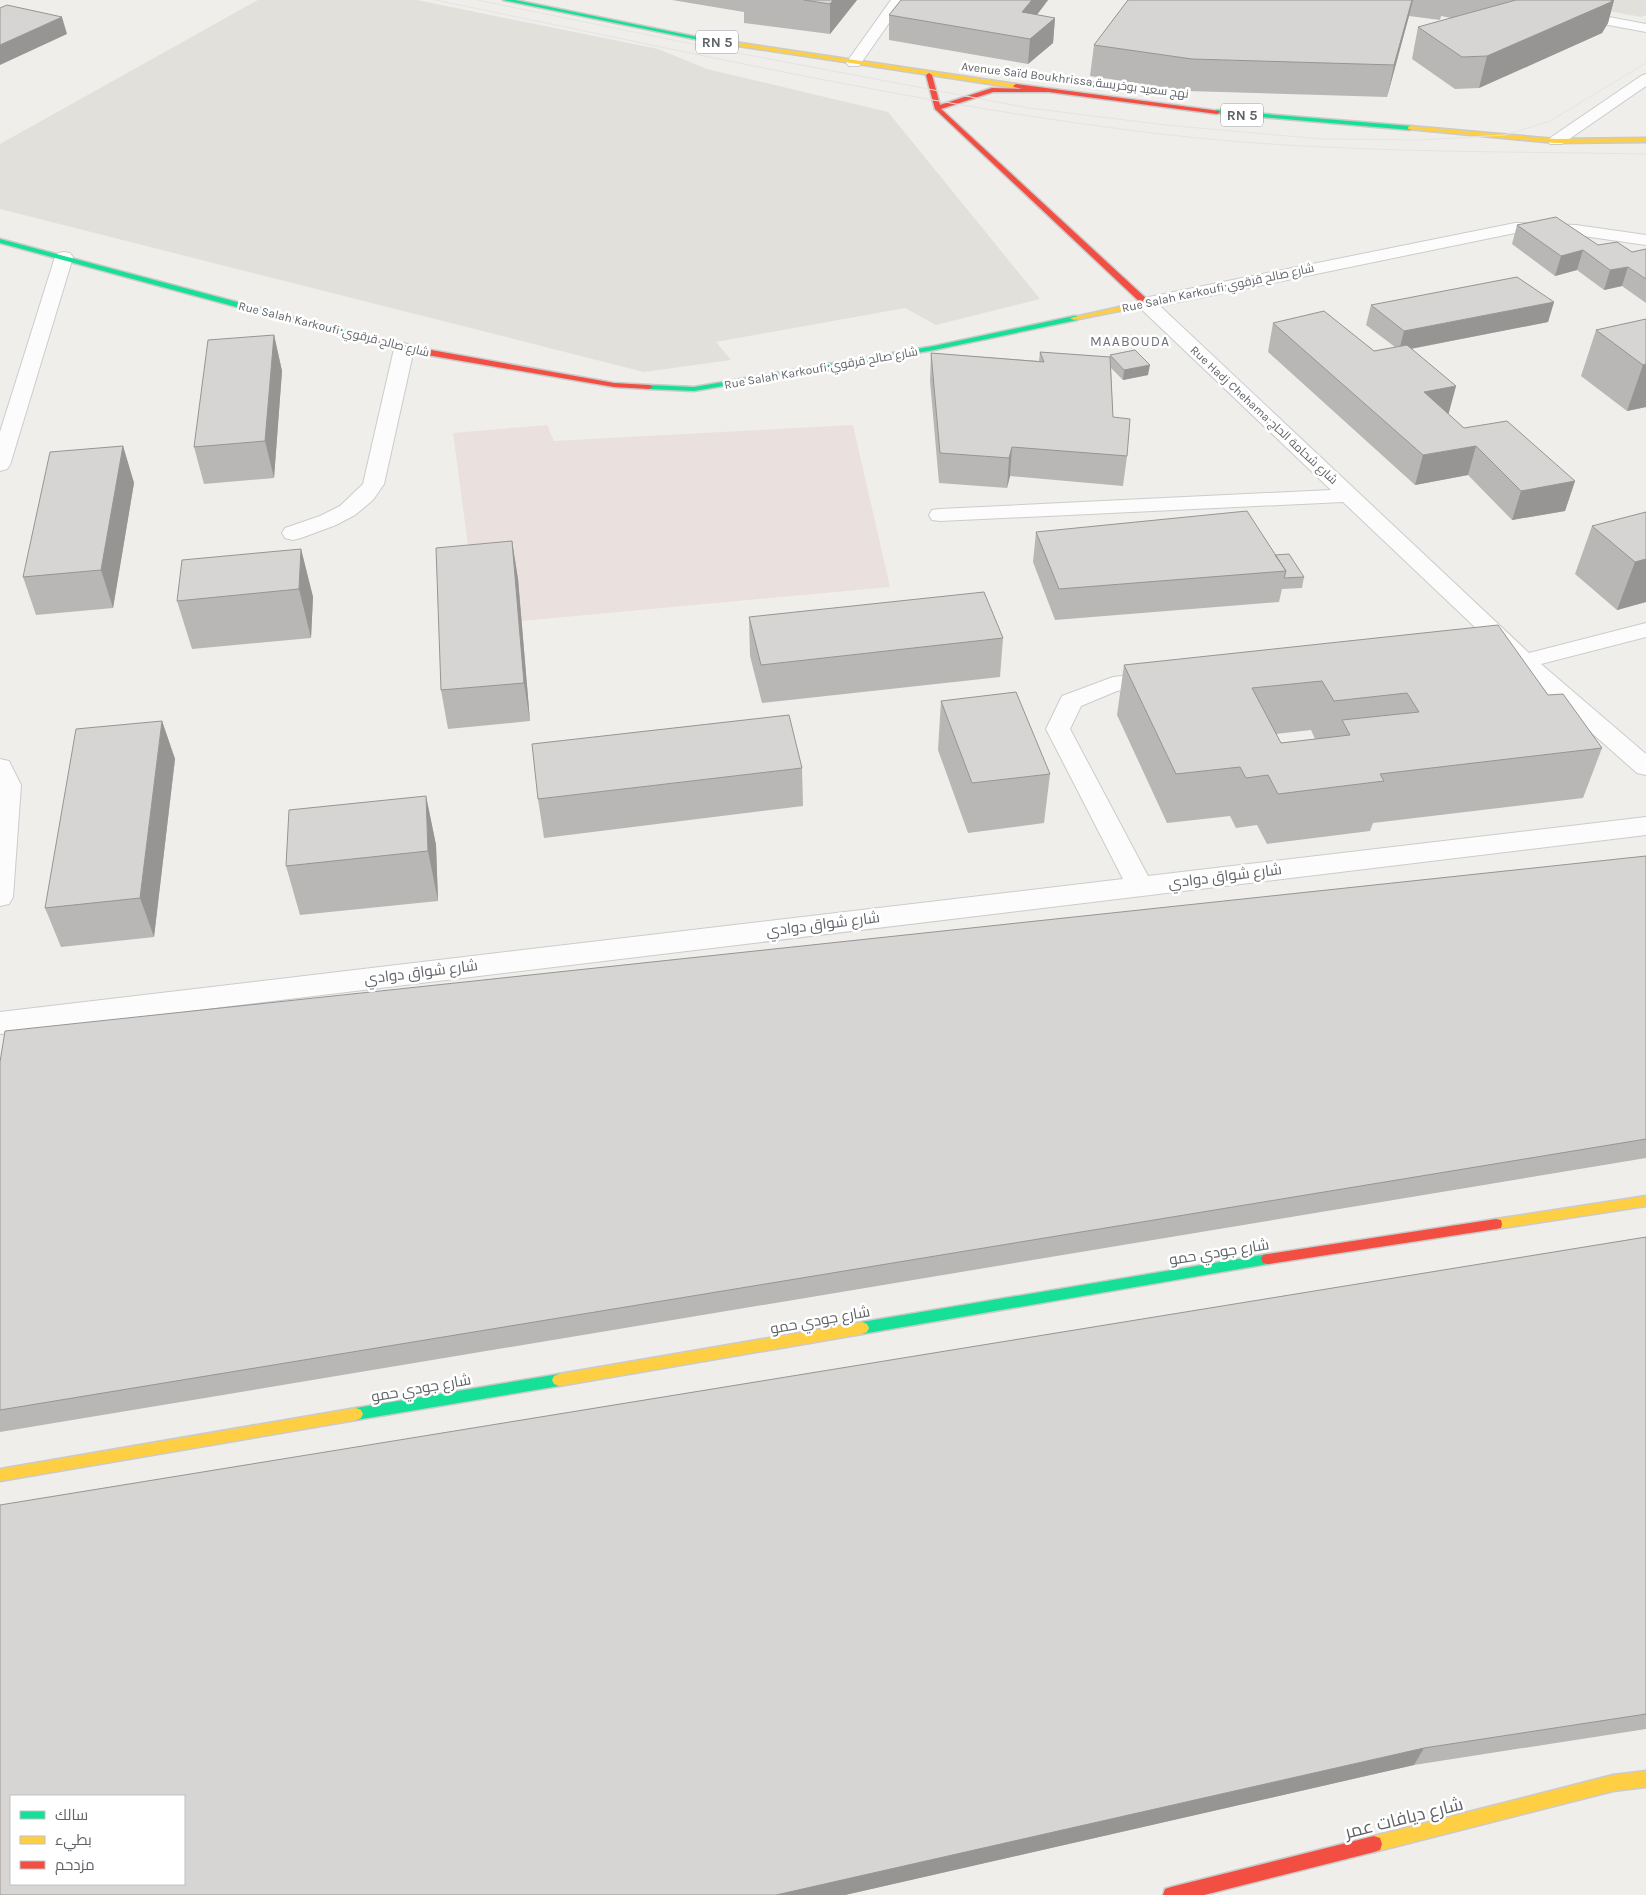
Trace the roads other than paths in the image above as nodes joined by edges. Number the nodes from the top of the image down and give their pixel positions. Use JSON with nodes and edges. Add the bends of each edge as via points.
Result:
{"nodes":[{"id":1,"x":506,"y":0,"type":"edge"},
{"id":2,"x":898,"y":0,"type":"edge"},
{"id":3,"x":1496,"y":0,"type":"edge"},
{"id":4,"x":1646,"y":28,"type":"edge"},
{"id":5,"x":854,"y":63,"type":"junction"},
{"id":6,"x":929,"y":75,"type":"junction"},
{"id":7,"x":1646,"y":78,"type":"edge"},
{"id":8,"x":1049,"y":91,"type":"junction"},
{"id":9,"x":937,"y":108,"type":"junction"},
{"id":10,"x":1646,"y":140,"type":"edge"},
{"id":11,"x":1556,"y":141,"type":"junction"},
{"id":12,"x":1646,"y":240,"type":"edge"},
{"id":13,"x":0,"y":241,"type":"edge"},
{"id":14,"x":64,"y":257,"type":"junction"},
{"id":15,"x":1146,"y":303,"type":"junction"},
{"id":16,"x":404,"y":349,"type":"junction"},
{"id":17,"x":0,"y":465,"type":"edge"},
{"id":18,"x":1349,"y":495,"type":"junction"},
{"id":19,"x":940,"y":516,"type":"dead end"},
{"id":20,"x":293,"y":533,"type":"dead end"},
{"id":21,"x":1646,"y":630,"type":"edge"},
{"id":22,"x":1502,"y":640,"type":"junction"},
{"id":23,"x":1473,"y":643,"type":"edge"},
{"id":24,"x":1524,"y":661,"type":"junction"},
{"id":25,"x":1181,"y":676,"type":"edge"},
{"id":26,"x":0,"y":767,"type":"edge"},
{"id":27,"x":1646,"y":768,"type":"edge"},
{"id":28,"x":1646,"y":826,"type":"edge"},
{"id":29,"x":1140,"y":886,"type":"junction"},
{"id":30,"x":0,"y":897,"type":"edge"},
{"id":31,"x":0,"y":1023,"type":"edge"},
{"id":32,"x":1646,"y":1201,"type":"edge"},
{"id":33,"x":0,"y":1475,"type":"edge"},
{"id":34,"x":1646,"y":1779,"type":"edge"},
{"id":35,"x":1171,"y":1895,"type":"edge"}],
"edges":[{"from":1,"to":5,"type":"street","name":"Avenue Saïd Boukhrissa;نهج سعيد بوخريسة","number":"RN 5","via":[[689,38]]},
{"from":2,"to":5,"type":"street"},
{"from":3,"to":4,"type":"street"},
{"from":5,"to":6,"type":"street","name":"Avenue Saïd Boukhrissa;نهج سعيد بوخريسة","number":"RN 5"},
{"from":6,"to":8,"type":"street","name":"Avenue Saïd Boukhrissa;نهج سعيد بوخريسة","number":"RN 5"},
{"from":6,"to":9,"type":"street"},
{"from":7,"to":11,"type":"street"},
{"from":8,"to":9,"type":"street","via":[[992,90]]},
{"from":8,"to":11,"type":"street","name":"Avenue Saïd Boukhrissa;نهج سعيد بوخريسة","number":"RN 5","via":[[1237,115]]},
{"from":9,"to":15,"type":"street","name":"Rue Hadj Chehama;شارع شحامة الحاج"},
{"from":10,"to":11,"type":"street","name":"Avenue Saïd Boukhrissa;نهج سعيد بوخريسة","number":"RN 5"},
{"from":12,"to":15,"type":"street","name":"Rue Salah Karkoufi;شارع صالح قرقوي","via":[[1576,230],[1515,228]]},
{"from":13,"to":14,"type":"street","name":"Rue Salah Karkoufi;شارع صالح قرقوي"},
{"from":14,"to":16,"type":"street","name":"Rue Salah Karkoufi;شارع صالح قرقوي"},
{"from":14,"to":17,"type":"street"},
{"from":15,"to":16,"type":"street","name":"Rue Salah Karkoufi;شارع صالح قرقوي","via":[[934,348],[694,389],[614,385]]},
{"from":15,"to":18,"type":"street","name":"Rue Hadj Chehama;شارع شحامة الحاج"},
{"from":16,"to":20,"type":"street","via":[[373,484],[364,499],[343,516]]},
{"from":18,"to":19,"type":"street"},
{"from":18,"to":22,"type":"street","name":"Rue Hadj Chehama;شارع شحامة الحاج"},
{"from":21,"to":24,"type":"street"},
{"from":22,"to":23,"type":"street"},
{"from":22,"to":24,"type":"street","name":"Rue Hadj Chehama;شارع شحامة الحاج"},
{"from":24,"to":27,"type":"street","name":"Rue Hadj Chehama;شارع شحامة الحاج"},
{"from":25,"to":29,"type":"street","via":[[1113,684],[1071,701],[1058,729]]},
{"from":26,"to":30,"type":"street","via":[[8,785]]},
{"from":28,"to":29,"type":"street","name":"شارع شواق دوادي"},
{"from":29,"to":31,"type":"street","name":"شارع شواق دوادي"},
{"from":32,"to":33,"type":"street","name":"شارع جودي حمو","via":[[1243,1263]]},
{"from":34,"to":35,"type":"street","name":"شارع ديافات عمر","via":[[1613,1783]]}]}
